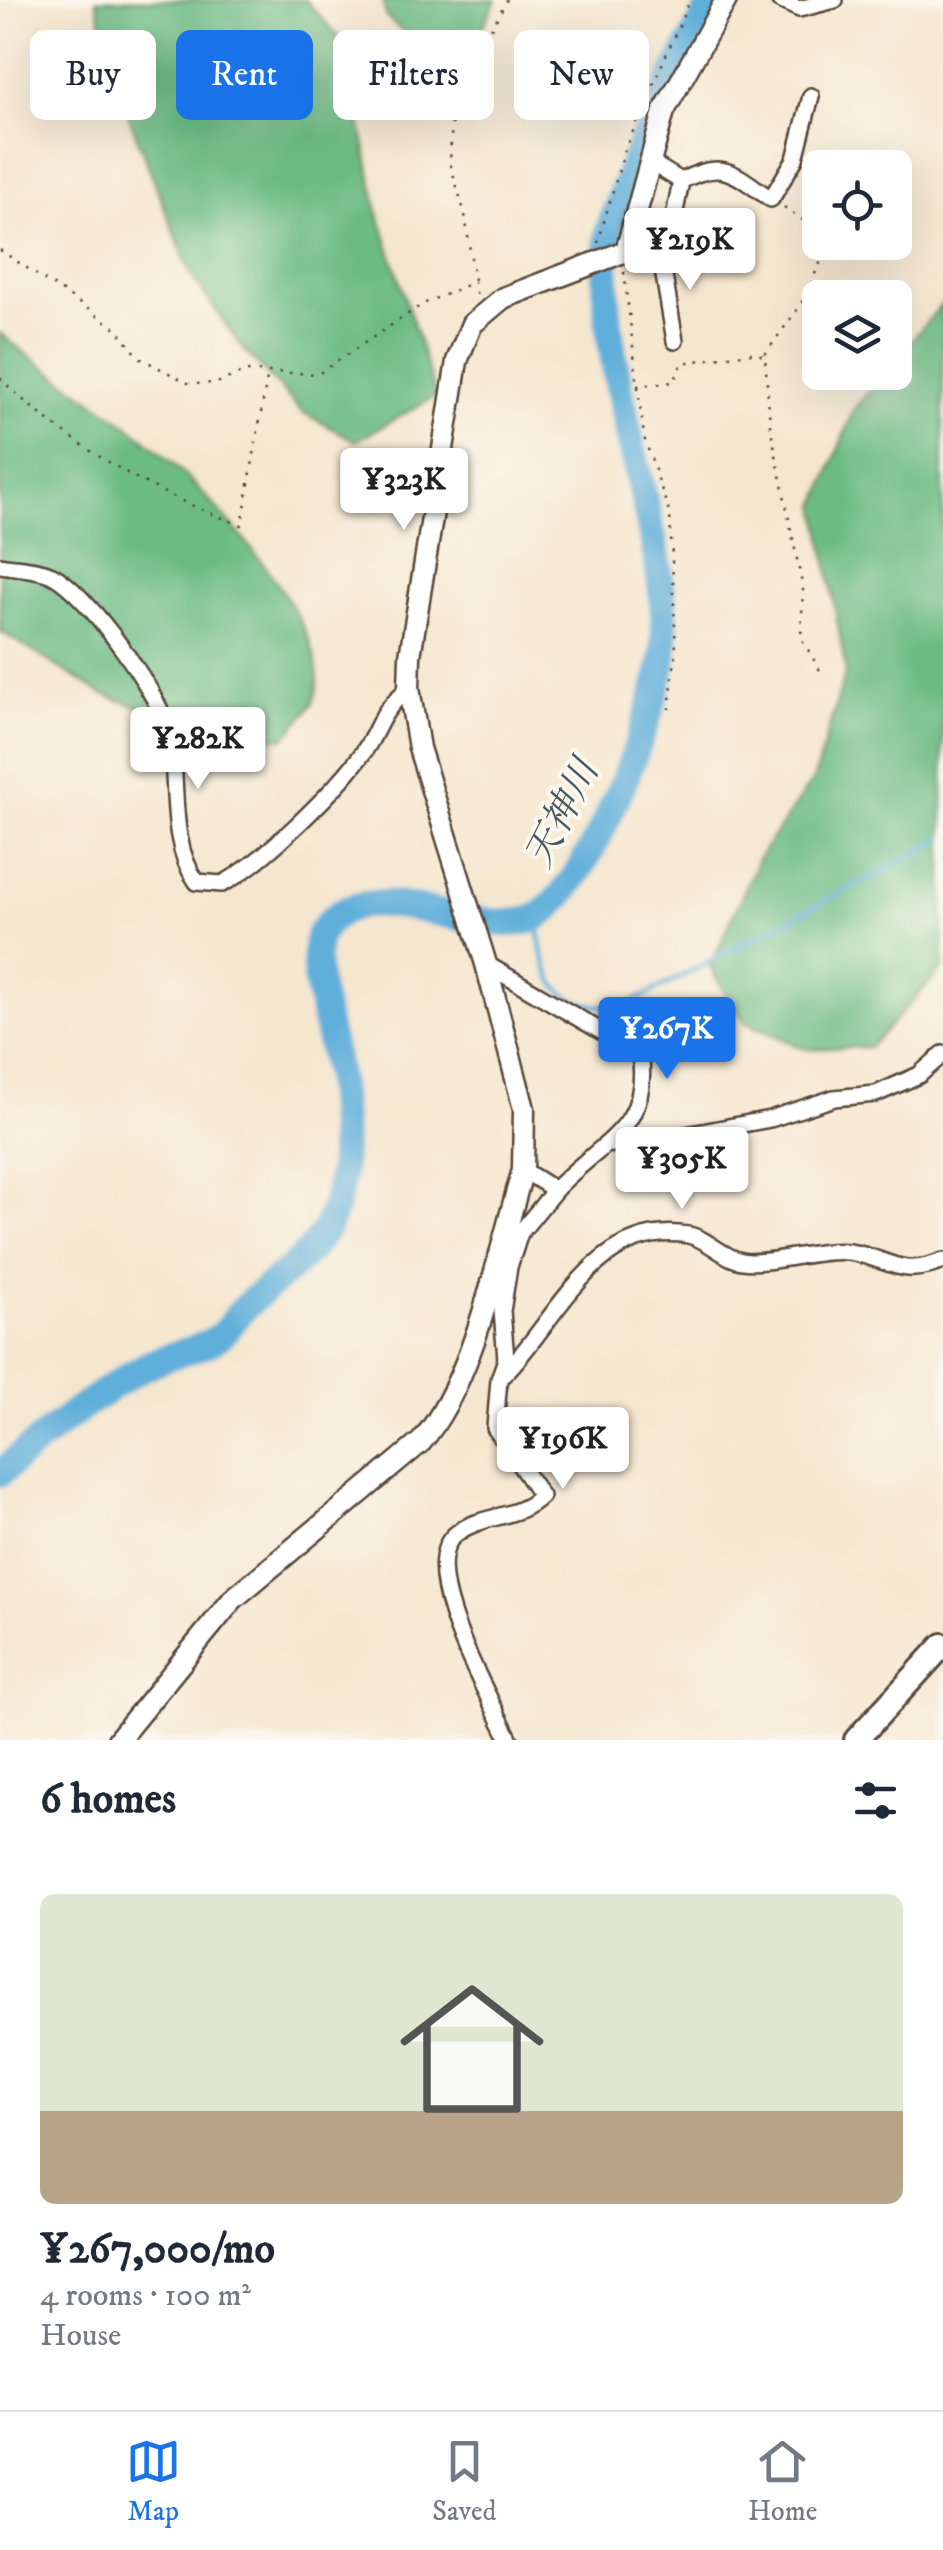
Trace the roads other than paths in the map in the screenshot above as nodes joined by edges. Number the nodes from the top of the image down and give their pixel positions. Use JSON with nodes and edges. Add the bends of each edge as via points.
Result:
{"nodes":[{"id":1,"x":726,"y":0,"type":"edge"},
{"id":2,"x":779,"y":0,"type":"edge"},
{"id":3,"x":835,"y":0,"type":"edge"},
{"id":4,"x":811,"y":96,"type":"dead end"},
{"id":5,"x":650,"y":162,"type":"junction"},
{"id":6,"x":681,"y":180,"type":"junction"},
{"id":7,"x":660,"y":252,"type":"junction"},
{"id":8,"x":623,"y":253,"type":"junction"},
{"id":9,"x":675,"y":341,"type":"dead end"},
{"id":10,"x":0,"y":565,"type":"edge"},
{"id":11,"x":408,"y":688,"type":"junction"},
{"id":12,"x":486,"y":964,"type":"junction"},
{"id":13,"x":943,"y":1054,"type":"edge"},
{"id":14,"x":611,"y":1144,"type":"junction"},
{"id":15,"x":523,"y":1170,"type":"junction"},
{"id":16,"x":555,"y":1190,"type":"junction"},
{"id":17,"x":943,"y":1261,"type":"edge"},
{"id":18,"x":499,"y":1380,"type":"junction"},
{"id":19,"x":943,"y":1645,"type":"edge"},
{"id":20,"x":118,"y":1740,"type":"edge"},
{"id":21,"x":510,"y":1740,"type":"edge"},
{"id":22,"x":856,"y":1740,"type":"edge"}],
"edges":[{"from":1,"to":5,"type":"street","via":[[682,72]]},
{"from":2,"to":3,"type":"street","via":[[799,9]]},
{"from":4,"to":6,"type":"street","via":[[794,158],[771,199],[728,169],[706,167]]},
{"from":5,"to":6,"type":"street"},
{"from":5,"to":8,"type":"street"},
{"from":6,"to":7,"type":"street","via":[[672,239]]},
{"from":7,"to":8,"type":"street"},
{"from":7,"to":9,"type":"street"},
{"from":8,"to":11,"type":"street","via":[[480,313],[457,360]]},
{"from":10,"to":11,"type":"street","via":[[52,575],[81,599],[149,692],[171,738],[183,852],[197,882],[222,884],[250,864],[361,756],[385,708]]},
{"from":11,"to":12,"type":"street"},
{"from":12,"to":14,"type":"street","via":[[640,1054],[645,1084]]},
{"from":12,"to":15,"type":"street","via":[[524,1109]]},
{"from":13,"to":14,"type":"street","via":[[919,1076],[876,1094],[628,1146]]},
{"from":14,"to":16,"type":"street","via":[[582,1160]]},
{"from":15,"to":16,"type":"street"},
{"from":15,"to":20,"type":"street","via":[[461,1377],[442,1418],[233,1599]]},
{"from":16,"to":18,"type":"street","via":[[520,1234],[508,1266],[502,1310],[506,1359]]},
{"from":17,"to":18,"type":"street","via":[[902,1271],[848,1252],[743,1262],[690,1235],[646,1238],[615,1247],[553,1307]]},
{"from":18,"to":21,"type":"street","via":[[496,1428],[540,1496],[528,1510],[459,1530],[444,1545],[440,1568],[454,1619]]},
{"from":19,"to":22,"type":"main road"}]}
